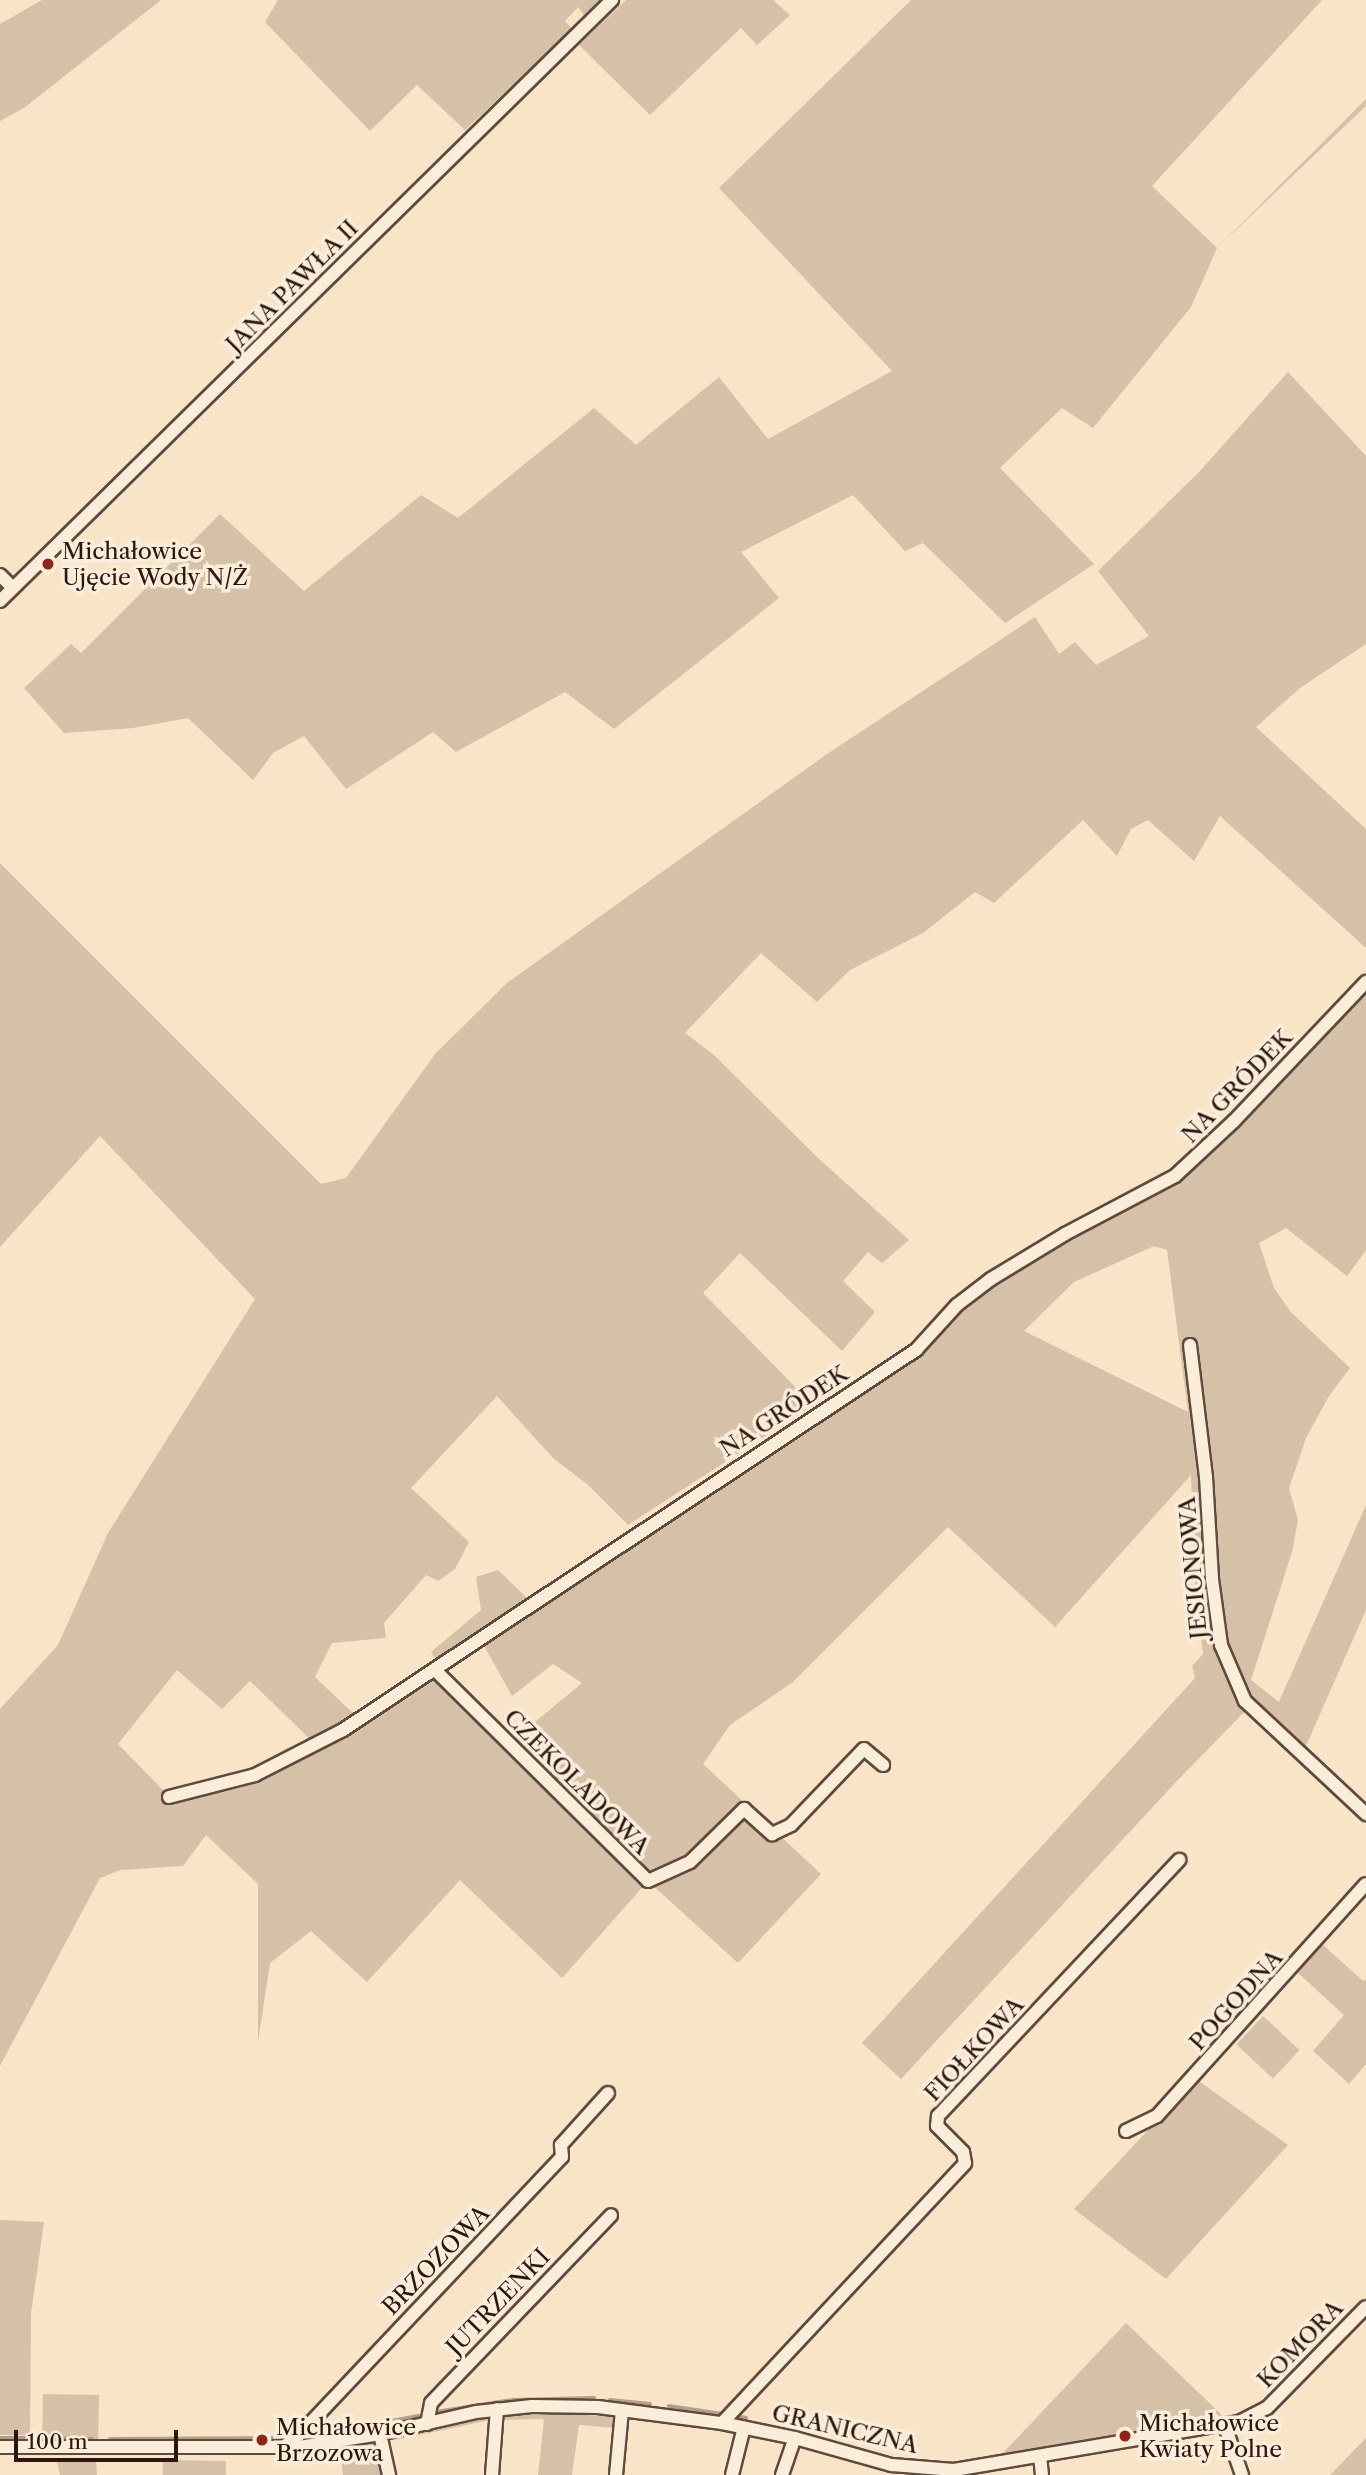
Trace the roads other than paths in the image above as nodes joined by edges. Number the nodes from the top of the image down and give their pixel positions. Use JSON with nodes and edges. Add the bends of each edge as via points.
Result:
{"nodes":[{"id":1,"x":612,"y":0,"type":"edge"},
{"id":2,"x":0,"y":575,"type":"edge"},
{"id":3,"x":13,"y":588,"type":"junction"},
{"id":4,"x":0,"y":601,"type":"edge"},
{"id":5,"x":1366,"y":982,"type":"edge"},
{"id":6,"x":1189,"y":1345,"type":"dead end"},
{"id":7,"x":436,"y":1671,"type":"junction"},
{"id":8,"x":883,"y":1765,"type":"dead end"},
{"id":9,"x":169,"y":1797,"type":"dead end"},
{"id":10,"x":1366,"y":1814,"type":"edge"},
{"id":11,"x":1179,"y":1860,"type":"dead end"},
{"id":12,"x":1366,"y":1884,"type":"edge"},
{"id":13,"x":608,"y":2093,"type":"dead end"},
{"id":14,"x":1126,"y":2131,"type":"dead end"},
{"id":15,"x":611,"y":2215,"type":"dead end"},
{"id":16,"x":1366,"y":2307,"type":"edge"},
{"id":17,"x":497,"y":2409,"type":"junction"},
{"id":18,"x":622,"y":2410,"type":"junction"},
{"id":19,"x":722,"y":2423,"type":"junction"},
{"id":20,"x":427,"y":2424,"type":"junction"},
{"id":21,"x":1225,"y":2426,"type":"junction"},
{"id":22,"x":744,"y":2427,"type":"junction"},
{"id":23,"x":380,"y":2434,"type":"junction"},
{"id":24,"x":795,"y":2438,"type":"junction"},
{"id":25,"x":0,"y":2447,"type":"edge"},
{"id":26,"x":282,"y":2448,"type":"junction"},
{"id":27,"x":1040,"y":2456,"type":"junction"},
{"id":28,"x":954,"y":2472,"type":"edge"},
{"id":29,"x":1238,"y":2473,"type":"edge"},
{"id":30,"x":389,"y":2475,"type":"edge"},
{"id":31,"x":492,"y":2475,"type":"edge"},
{"id":32,"x":615,"y":2475,"type":"edge"},
{"id":33,"x":732,"y":2475,"type":"edge"},
{"id":34,"x":782,"y":2475,"type":"edge"},
{"id":35,"x":1042,"y":2475,"type":"edge"}],
"edges":[{"from":1,"to":3,"type":"street","name":"JANA PAWŁA II"},
{"from":2,"to":3,"type":"street"},
{"from":3,"to":4,"type":"street","name":"JANA PAWŁA II"},
{"from":5,"to":7,"type":"street","name":"NA GRÓDEK","via":[[1175,1176],[991,1279],[957,1304],[916,1350],[643,1528]]},
{"from":6,"to":10,"type":"street","name":"JESIONOWA","via":[[1221,1645],[1245,1701]]},
{"from":7,"to":8,"type":"street","name":"CZEKOLADOWA","via":[[648,1881],[690,1862],[744,1809],[772,1834],[791,1825],[864,1749]]},
{"from":7,"to":9,"type":"street","name":"NA GRÓDEK","via":[[299,1755],[255,1774]]},
{"from":11,"to":19,"type":"street","name":"FIOŁKOWA","via":[[938,2116],[937,2126],[963,2152],[965,2163]]},
{"from":12,"to":14,"type":"street","name":"POGODNA","via":[[1157,2116]]},
{"from":13,"to":26,"type":"street","name":"BRZOZOWA","via":[[561,2145],[562,2157]]},
{"from":15,"to":20,"type":"street","name":"JUTRZENKI","via":[[431,2403]]},
{"from":16,"to":21,"type":"street","name":"KOMORA","via":[[1267,2407]]},
{"from":17,"to":18,"type":"street","name":"GRANICZNA"},
{"from":17,"to":20,"type":"street","name":"GRANICZNA"},
{"from":17,"to":31,"type":"street"},
{"from":18,"to":19,"type":"street","name":"GRANICZNA"},
{"from":18,"to":32,"type":"street"},
{"from":19,"to":22,"type":"street","name":"GRANICZNA"},
{"from":20,"to":23,"type":"street","name":"GRANICZNA"},
{"from":21,"to":27,"type":"street","name":"KOMORA"},
{"from":21,"to":29,"type":"street"},
{"from":22,"to":24,"type":"street","name":"GRANICZNA"},
{"from":22,"to":33,"type":"street"},
{"from":23,"to":26,"type":"street","name":"GRANICZNA"},
{"from":23,"to":30,"type":"street"},
{"from":24,"to":28,"type":"street","name":"GRANICZNA","via":[[892,2465]]},
{"from":24,"to":34,"type":"street"},
{"from":25,"to":26,"type":"street","name":"GRANICZNA"},
{"from":27,"to":28,"type":"street","name":"GRANICZNA"},
{"from":27,"to":35,"type":"street"}]}
